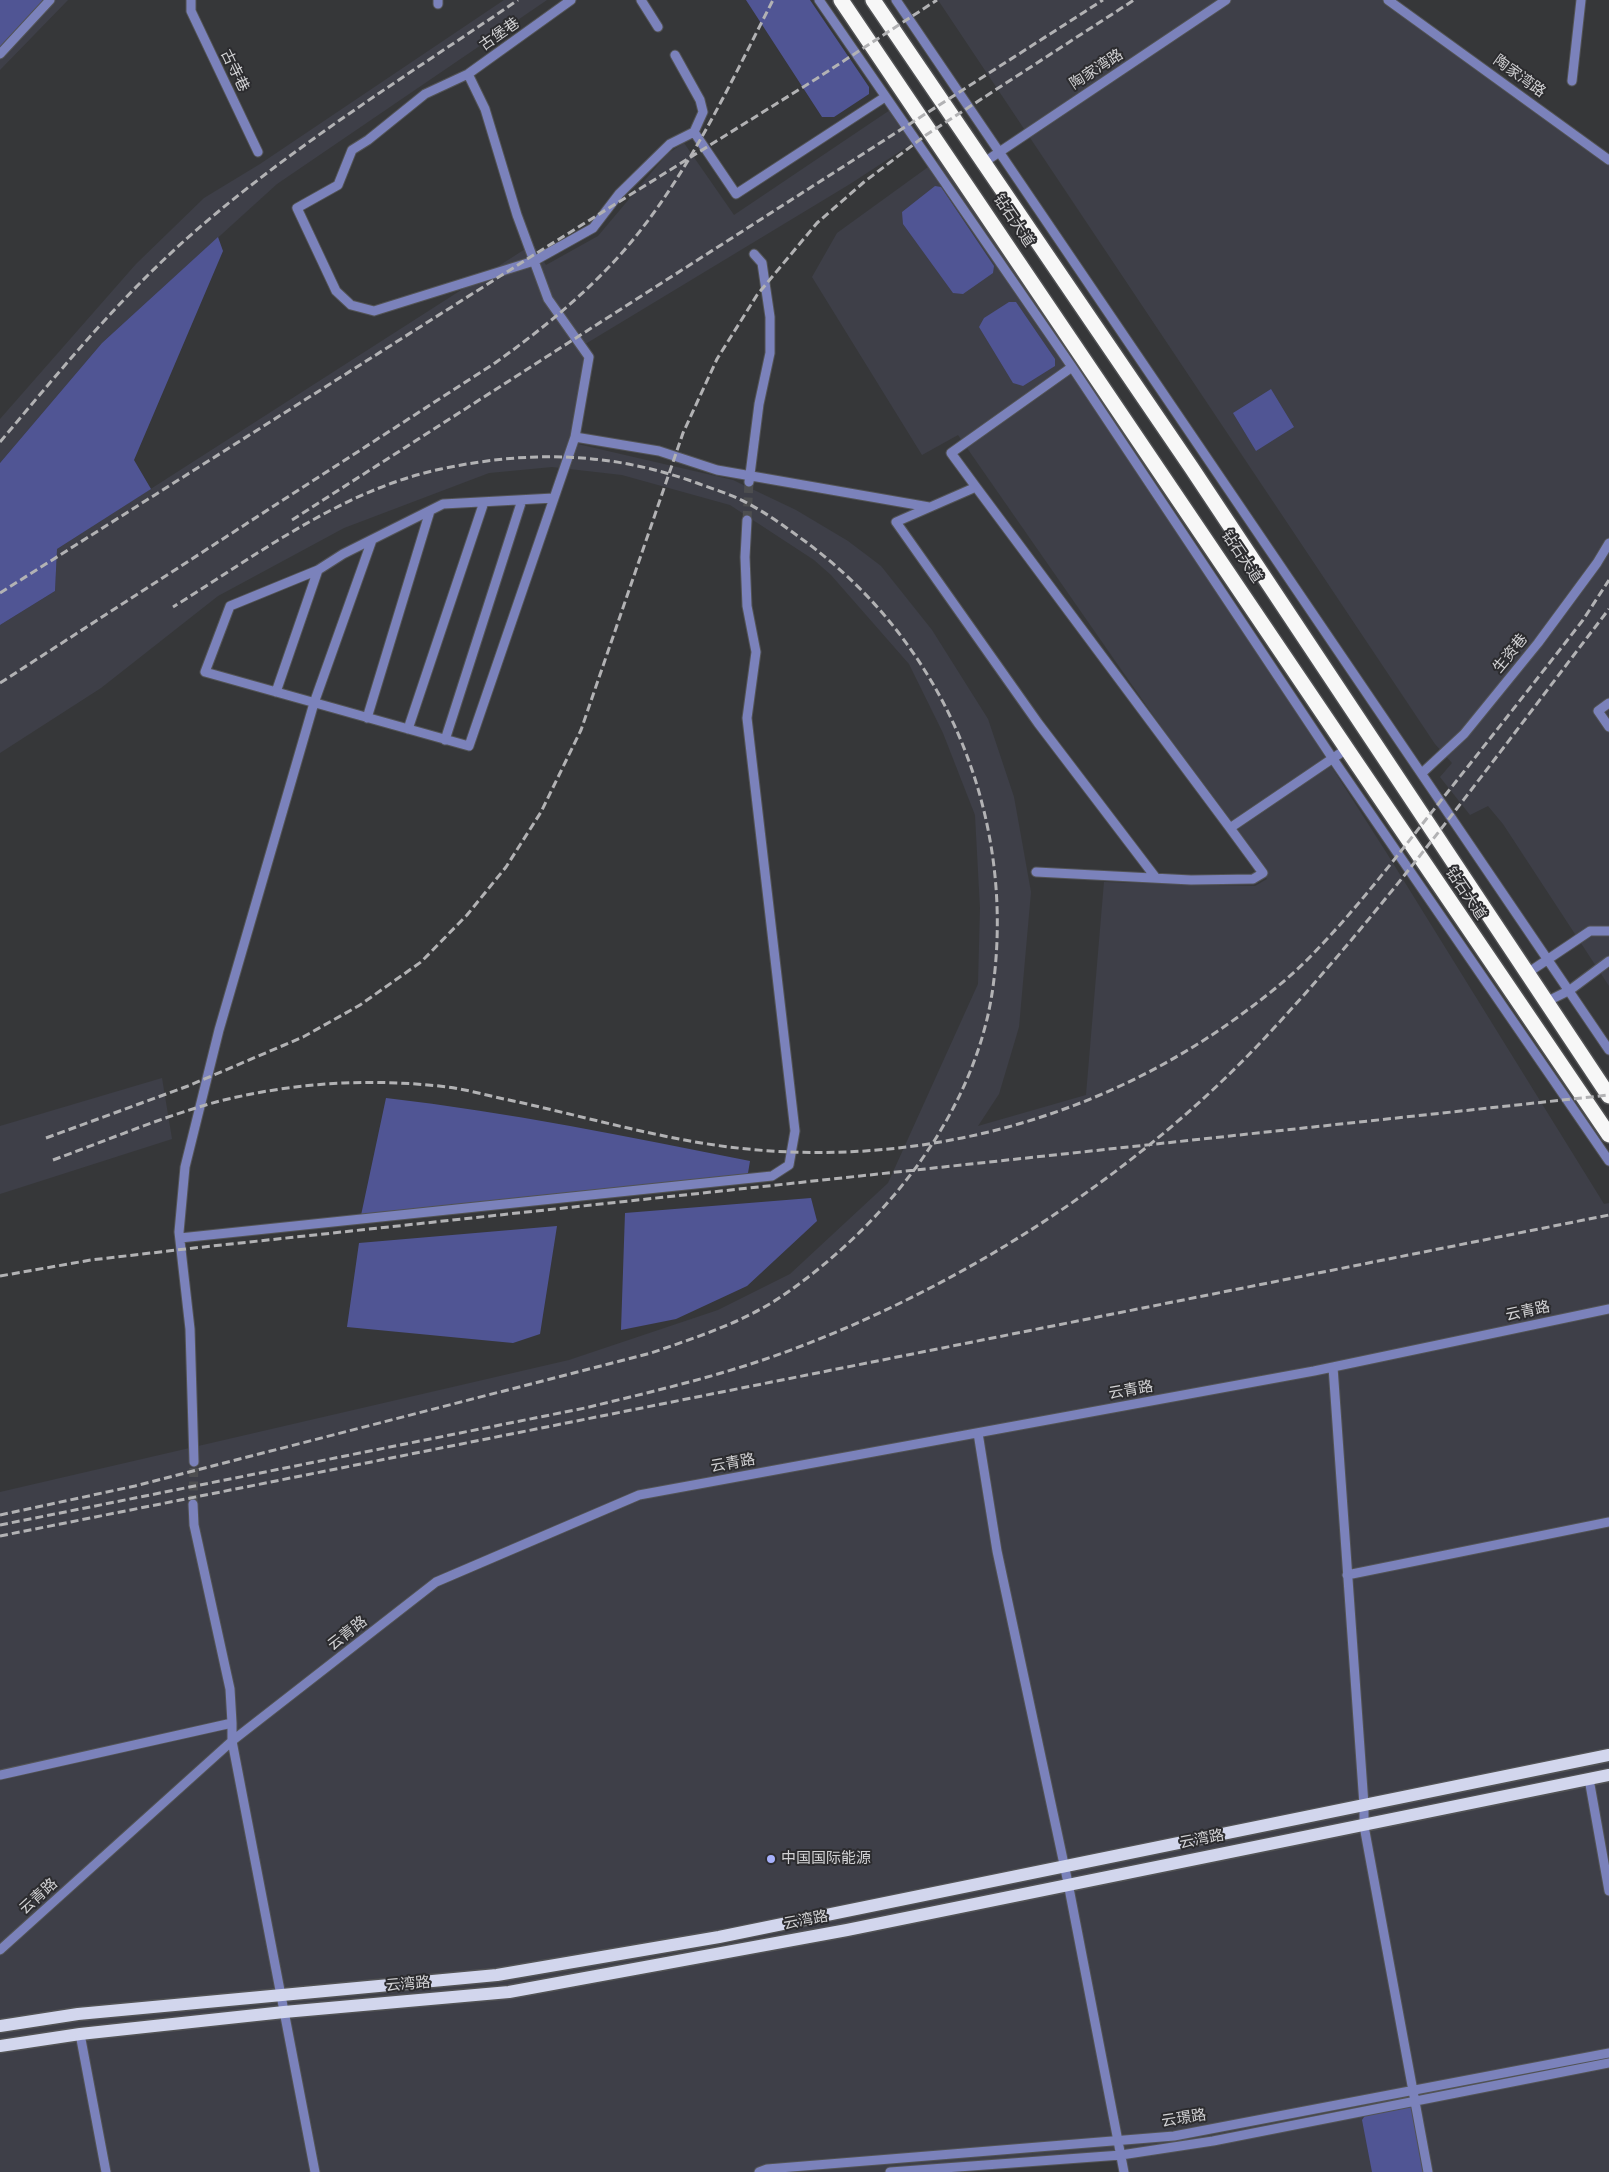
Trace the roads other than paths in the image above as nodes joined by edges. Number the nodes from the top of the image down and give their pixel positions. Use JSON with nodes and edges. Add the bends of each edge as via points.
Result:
{"nodes":[{"id":1,"x":50,"y":0,"type":"edge"},
{"id":2,"x":191,"y":0,"type":"edge"},
{"id":3,"x":571,"y":0,"type":"edge"},
{"id":4,"x":641,"y":0,"type":"edge"},
{"id":5,"x":819,"y":0,"type":"edge"},
{"id":6,"x":841,"y":0,"type":"edge"},
{"id":7,"x":873,"y":0,"type":"edge"},
{"id":8,"x":896,"y":0,"type":"edge"},
{"id":9,"x":1226,"y":0,"type":"edge"},
{"id":10,"x":1388,"y":0,"type":"edge"},
{"id":11,"x":1581,"y":0,"type":"edge"},
{"id":12,"x":658,"y":27,"type":"dead end"},
{"id":13,"x":0,"y":54,"type":"edge"},
{"id":14,"x":675,"y":55,"type":"dead end"},
{"id":15,"x":468,"y":74,"type":"junction"},
{"id":16,"x":1572,"y":81,"type":"dead end"},
{"id":17,"x":886,"y":97,"type":"junction"},
{"id":18,"x":694,"y":132,"type":"junction"},
{"id":19,"x":258,"y":152,"type":"dead end"},
{"id":20,"x":999,"y":152,"type":"junction"},
{"id":21,"x":1609,"y":160,"type":"edge"},
{"id":22,"x":983,"y":163,"type":"junction"},
{"id":23,"x":1052,"y":230,"type":"junction"},
{"id":24,"x":1037,"y":241,"type":"junction"},
{"id":25,"x":754,"y":254,"type":"dead end"},
{"id":26,"x":534,"y":261,"type":"junction"},
{"id":27,"x":1067,"y":331,"type":"junction"},
{"id":28,"x":1053,"y":340,"type":"junction"},
{"id":29,"x":1072,"y":367,"type":"junction"},
{"id":30,"x":575,"y":436,"type":"junction"},
{"id":31,"x":749,"y":480,"type":"junction"},
{"id":32,"x":1168,"y":481,"type":"junction"},
{"id":33,"x":976,"y":487,"type":"junction"},
{"id":34,"x":1154,"y":490,"type":"junction"},
{"id":35,"x":554,"y":498,"type":"junction"},
{"id":36,"x":522,"y":500,"type":"junction"},
{"id":37,"x":484,"y":502,"type":"junction"},
{"id":38,"x":929,"y":507,"type":"junction"},
{"id":39,"x":430,"y":511,"type":"junction"},
{"id":40,"x":747,"y":520,"type":"tunnel mouth"},
{"id":41,"x":372,"y":540,"type":"junction"},
{"id":42,"x":1609,"y":543,"type":"edge"},
{"id":43,"x":318,"y":570,"type":"junction"},
{"id":44,"x":276,"y":692,"type":"junction"},
{"id":45,"x":314,"y":703,"type":"junction"},
{"id":46,"x":1609,"y":703,"type":"edge"},
{"id":47,"x":368,"y":718,"type":"junction"},
{"id":48,"x":1609,"y":727,"type":"edge"},
{"id":49,"x":408,"y":729,"type":"junction"},
{"id":50,"x":445,"y":740,"type":"junction"},
{"id":51,"x":1348,"y":748,"type":"junction"},
{"id":52,"x":1333,"y":759,"type":"junction"},
{"id":53,"x":1422,"y":773,"type":"junction"},
{"id":54,"x":1230,"y":828,"type":"junction"},
{"id":55,"x":1036,"y":872,"type":"dead end"},
{"id":56,"x":1156,"y":878,"type":"junction"},
{"id":57,"x":1609,"y":931,"type":"edge"},
{"id":58,"x":1548,"y":958,"type":"junction"},
{"id":59,"x":1609,"y":961,"type":"edge"},
{"id":60,"x":1528,"y":972,"type":"junction"},
{"id":61,"x":1570,"y":990,"type":"junction"},
{"id":62,"x":1548,"y":1001,"type":"junction"},
{"id":63,"x":1609,"y":1050,"type":"edge"},
{"id":64,"x":1609,"y":1096,"type":"edge"},
{"id":65,"x":1609,"y":1135,"type":"edge"},
{"id":66,"x":1609,"y":1161,"type":"edge"},
{"id":67,"x":180,"y":1238,"type":"junction"},
{"id":68,"x":1609,"y":1309,"type":"edge"},
{"id":69,"x":1333,"y":1367,"type":"junction"},
{"id":70,"x":978,"y":1433,"type":"junction"},
{"id":71,"x":194,"y":1462,"type":"tunnel mouth"},
{"id":72,"x":193,"y":1504,"type":"tunnel mouth"},
{"id":73,"x":1609,"y":1522,"type":"edge"},
{"id":74,"x":1347,"y":1575,"type":"junction"},
{"id":75,"x":232,"y":1723,"type":"junction"},
{"id":76,"x":232,"y":1741,"type":"junction"},
{"id":77,"x":1609,"y":1755,"type":"edge"},
{"id":78,"x":1609,"y":1774,"type":"edge"},
{"id":79,"x":0,"y":1775,"type":"edge"},
{"id":80,"x":1589,"y":1779,"type":"junction"},
{"id":81,"x":1364,"y":1805,"type":"junction"},
{"id":82,"x":1364,"y":1826,"type":"junction"},
{"id":83,"x":1065,"y":1867,"type":"junction"},
{"id":84,"x":1068,"y":1883,"type":"junction"},
{"id":85,"x":1609,"y":1891,"type":"edge"},
{"id":86,"x":0,"y":1950,"type":"edge"},
{"id":87,"x":280,"y":1995,"type":"junction"},
{"id":88,"x":284,"y":2012,"type":"junction"},
{"id":89,"x":0,"y":2026,"type":"edge"},
{"id":90,"x":80,"y":2034,"type":"junction"},
{"id":91,"x":0,"y":2046,"type":"edge"},
{"id":92,"x":1609,"y":2053,"type":"edge"},
{"id":93,"x":1609,"y":2063,"type":"edge"},
{"id":94,"x":1413,"y":2090,"type":"junction"},
{"id":95,"x":1415,"y":2101,"type":"junction"},
{"id":96,"x":1118,"y":2141,"type":"junction"},
{"id":97,"x":1121,"y":2155,"type":"junction"},
{"id":98,"x":106,"y":2172,"type":"edge"},
{"id":99,"x":315,"y":2172,"type":"edge"},
{"id":100,"x":759,"y":2172,"type":"edge"},
{"id":101,"x":890,"y":2172,"type":"edge"},
{"id":102,"x":1124,"y":2172,"type":"edge"},
{"id":103,"x":1428,"y":2172,"type":"edge"}],
"edges":[{"from":1,"to":13,"type":"street"},
{"from":2,"to":19,"type":"street","name":"古寺巷","via":[[191,11]]},
{"from":3,"to":15,"type":"street","name":"古堡巷"},
{"from":4,"to":12,"type":"street"},
{"from":5,"to":17,"type":"street"},
{"from":6,"to":27,"type":"highway","name":"钻石大道"},
{"from":7,"to":22,"type":"highway","name":"钻石大道"},
{"from":8,"to":20,"type":"street"},
{"from":9,"to":20,"type":"street","name":"陶家湾路"},
{"from":10,"to":21,"type":"street","name":"陶家湾路"},
{"from":11,"to":16,"type":"street"},
{"from":14,"to":18,"type":"street","via":[[700,100],[703,112]]},
{"from":15,"to":26,"type":"street","via":[[486,109]]},
{"from":15,"to":26,"type":"street","name":"古堡巷","via":[[425,94],[352,150],[338,185],[297,208],[336,291],[351,305],[374,311]]},
{"from":17,"to":18,"type":"street","via":[[736,194]]},
{"from":17,"to":28,"type":"street"},
{"from":18,"to":26,"type":"street","via":[[670,144],[619,194],[593,228]]},
{"from":20,"to":22,"type":"street","name":"陶家湾路"},
{"from":20,"to":23,"type":"street"},
{"from":22,"to":24,"type":"highway","name":"钻石大道"},
{"from":23,"to":24,"type":"street"},
{"from":23,"to":53,"type":"street"},
{"from":24,"to":60,"type":"highway","name":"钻石大道"},
{"from":25,"to":31,"type":"street","via":[[762,263],[770,317],[770,353],[759,404]]},
{"from":26,"to":30,"type":"street","via":[[548,299],[589,357]]},
{"from":27,"to":28,"type":"street"},
{"from":27,"to":32,"type":"highway","name":"钻石大道"},
{"from":28,"to":29,"type":"street"},
{"from":29,"to":33,"type":"street","via":[[951,453]]},
{"from":29,"to":34,"type":"street"},
{"from":30,"to":31,"type":"street","via":[[659,450]]},
{"from":30,"to":35,"type":"street"},
{"from":31,"to":38,"type":"street"},
{"from":32,"to":34,"type":"street"},
{"from":32,"to":51,"type":"highway","name":"钻石大道"},
{"from":33,"to":38,"type":"street"},
{"from":33,"to":54,"type":"street"},
{"from":34,"to":52,"type":"street"},
{"from":35,"to":36,"type":"street"},
{"from":35,"to":50,"type":"street","via":[[469,746]]},
{"from":36,"to":37,"type":"street"},
{"from":36,"to":50,"type":"street"},
{"from":37,"to":39,"type":"street","via":[[443,504]]},
{"from":37,"to":49,"type":"street"},
{"from":38,"to":56,"type":"street","via":[[896,522],[1038,723]]},
{"from":39,"to":41,"type":"street"},
{"from":39,"to":47,"type":"street"},
{"from":40,"to":67,"type":"street","via":[[748,606],[756,652],[747,718],[795,1131],[789,1165],[772,1176]]},
{"from":41,"to":43,"type":"street"},
{"from":41,"to":45,"type":"street"},
{"from":42,"to":53,"type":"street","name":"生资巷","via":[[1526,658],[1464,734]]},
{"from":43,"to":44,"type":"street"},
{"from":43,"to":44,"type":"street","via":[[230,606],[205,672]]},
{"from":44,"to":45,"type":"street"},
{"from":45,"to":47,"type":"street"},
{"from":45,"to":67,"type":"street","via":[[219,1030],[185,1167]]},
{"from":46,"to":48,"type":"street","via":[[1598,711]]},
{"from":47,"to":49,"type":"street"},
{"from":49,"to":50,"type":"street"},
{"from":51,"to":52,"type":"street"},
{"from":51,"to":65,"type":"highway","name":"钻石大道"},
{"from":52,"to":54,"type":"street"},
{"from":52,"to":66,"type":"street"},
{"from":53,"to":58,"type":"street"},
{"from":54,"to":56,"type":"street","via":[[1263,873],[1253,879]]},
{"from":55,"to":56,"type":"street"},
{"from":57,"to":58,"type":"street","via":[[1590,931]]},
{"from":58,"to":60,"type":"street"},
{"from":58,"to":61,"type":"street"},
{"from":59,"to":61,"type":"street"},
{"from":60,"to":62,"type":"highway","name":"钻石大道"},
{"from":61,"to":62,"type":"street"},
{"from":61,"to":63,"type":"street"},
{"from":62,"to":64,"type":"highway","name":"钻石大道"},
{"from":67,"to":71,"type":"street","via":[[190,1329]]},
{"from":68,"to":69,"type":"street","name":"云青路"},
{"from":69,"to":70,"type":"street","name":"云青路"},
{"from":69,"to":74,"type":"street"},
{"from":70,"to":76,"type":"street","name":"云青路","via":[[639,1495],[436,1582]]},
{"from":70,"to":83,"type":"street","via":[[997,1551]]},
{"from":72,"to":75,"type":"street","via":[[194,1525],[230,1690]]},
{"from":73,"to":74,"type":"street"},
{"from":74,"to":81,"type":"street"},
{"from":75,"to":76,"type":"street"},
{"from":75,"to":79,"type":"street"},
{"from":76,"to":86,"type":"street","name":"云青路"},
{"from":76,"to":87,"type":"street"},
{"from":77,"to":81,"type":"main road","name":"云湾路"},
{"from":78,"to":80,"type":"main road","name":"云湾路"},
{"from":80,"to":82,"type":"main road","name":"云湾路"},
{"from":80,"to":85,"type":"street"},
{"from":81,"to":82,"type":"street"},
{"from":81,"to":83,"type":"main road","name":"云湾路"},
{"from":82,"to":84,"type":"main road","name":"云湾路"},
{"from":82,"to":94,"type":"street"},
{"from":83,"to":84,"type":"street"},
{"from":83,"to":87,"type":"main road","name":"云湾路","via":[[719,1936],[497,1975]]},
{"from":84,"to":88,"type":"main road","name":"云湾路","via":[[847,1930],[509,1992]]},
{"from":84,"to":96,"type":"street"},
{"from":87,"to":88,"type":"street"},
{"from":87,"to":89,"type":"main road","name":"云湾路","via":[[78,2014]]},
{"from":88,"to":90,"type":"main road","name":"云湾路"},
{"from":88,"to":99,"type":"street"},
{"from":90,"to":91,"type":"main road","name":"云湾路"},
{"from":90,"to":98,"type":"street"},
{"from":92,"to":94,"type":"street","name":"云璟路"},
{"from":93,"to":95,"type":"street","name":"云璟路"},
{"from":94,"to":95,"type":"street"},
{"from":94,"to":96,"type":"street","name":"云璟路","via":[[1174,2136]]},
{"from":95,"to":97,"type":"street","name":"云璟路","via":[[1213,2141]]},
{"from":95,"to":103,"type":"street"},
{"from":96,"to":97,"type":"street"},
{"from":96,"to":100,"type":"street","name":"云璟路"},
{"from":97,"to":101,"type":"street","name":"云璟路"},
{"from":97,"to":102,"type":"street"}]}
